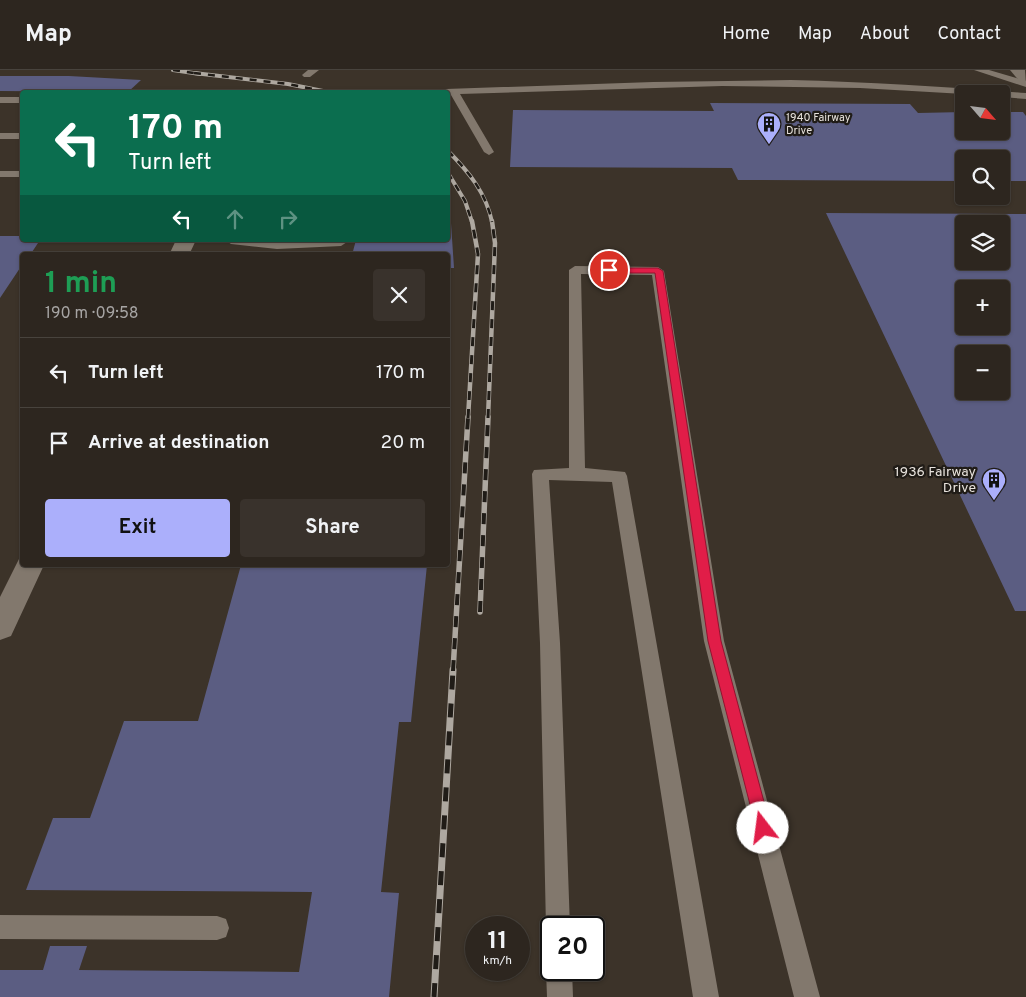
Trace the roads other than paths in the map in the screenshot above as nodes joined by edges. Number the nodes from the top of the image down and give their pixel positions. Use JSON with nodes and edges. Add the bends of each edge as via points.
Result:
{"nodes":[{"id":1,"x":979,"y":70,"type":"edge"},
{"id":2,"x":1017,"y":70,"type":"edge"},
{"id":3,"x":1026,"y":82,"type":"edge"},
{"id":4,"x":955,"y":90,"type":"edge"},
{"id":5,"x":450,"y":92,"type":"edge"},
{"id":6,"x":1010,"y":95,"type":"edge"},
{"id":7,"x":1026,"y":96,"type":"edge"},
{"id":8,"x":0,"y":100,"type":"edge"},
{"id":9,"x":20,"y":100,"type":"edge"},
{"id":10,"x":0,"y":136,"type":"edge"},
{"id":11,"x":20,"y":136,"type":"edge"},
{"id":12,"x":489,"y":152,"type":"dead end"},
{"id":13,"x":20,"y":174,"type":"edge"},
{"id":14,"x":2,"y":176,"type":"edge"},
{"id":15,"x":249,"y":242,"type":"edge"},
{"id":16,"x":340,"y":242,"type":"dead end"},
{"id":17,"x":577,"y":474,"type":"junction"},
{"id":18,"x":29,"y":567,"type":"edge"},
{"id":19,"x":0,"y":627,"type":"edge"},
{"id":20,"x":558,"y":916,"type":"edge"},
{"id":21,"x":0,"y":927,"type":"edge"},
{"id":22,"x":218,"y":928,"type":"dead end"},
{"id":23,"x":559,"y":981,"type":"edge"},
{"id":24,"x":560,"y":997,"type":"edge"},
{"id":25,"x":706,"y":997,"type":"edge"},
{"id":26,"x":807,"y":997,"type":"edge"}],
"edges":[{"from":1,"to":3,"type":"lane"},
{"from":2,"to":3,"type":"street"},
{"from":4,"to":5,"type":"lane","via":[[898,85],[705,83]]},
{"from":5,"to":12,"type":"lane"},
{"from":6,"to":7,"type":"lane"},
{"from":8,"to":9,"type":"lane"},
{"from":10,"to":11,"type":"lane"},
{"from":13,"to":14,"type":"lane"},
{"from":15,"to":16,"type":"lane","via":[[276,245]]},
{"from":17,"to":20,"type":"lane","via":[[540,474],[550,643]]},
{"from":17,"to":25,"type":"lane","via":[[619,476]]},
{"from":17,"to":26,"type":"lane","via":[[575,270],[658,271],[714,641]]},
{"from":18,"to":19,"type":"street"},
{"from":21,"to":22,"type":"lane"},
{"from":23,"to":24,"type":"lane"}]}
